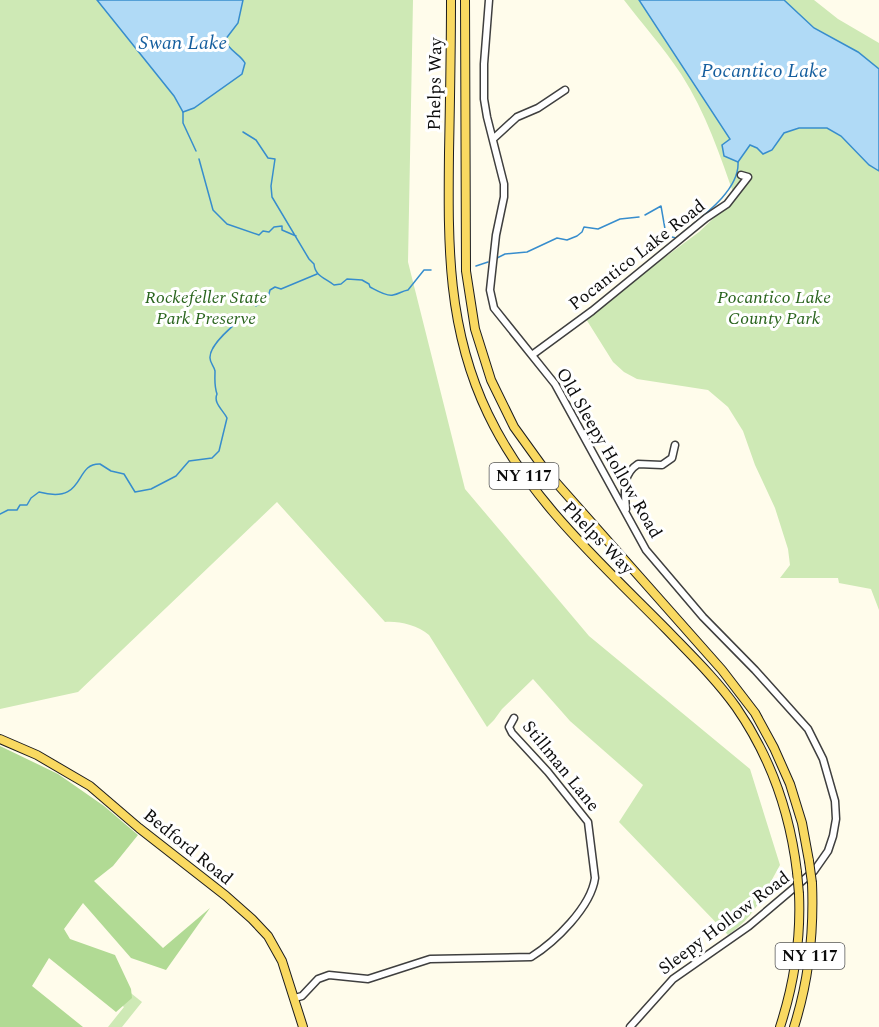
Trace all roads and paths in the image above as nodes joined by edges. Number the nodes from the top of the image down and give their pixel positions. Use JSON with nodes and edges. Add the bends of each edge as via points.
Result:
{"nodes":[{"id":1,"x":452,"y":0,"type":"edge"},
{"id":2,"x":461,"y":0,"type":"edge"},
{"id":3,"x":465,"y":0,"type":"edge"},
{"id":4,"x":489,"y":0,"type":"edge"},
{"id":5,"x":465,"y":35,"type":"junction"},
{"id":6,"x":565,"y":90,"type":"dead end"},
{"id":7,"x":493,"y":139,"type":"junction"},
{"id":8,"x":741,"y":176,"type":"dead end"},
{"id":9,"x":532,"y":355,"type":"junction"},
{"id":10,"x":675,"y":445,"type":"dead end"},
{"id":11,"x":626,"y":511,"type":"junction"},
{"id":12,"x":514,"y":718,"type":"dead end"},
{"id":13,"x":0,"y":739,"type":"edge"},
{"id":14,"x":814,"y":871,"type":"joint"},
{"id":15,"x":295,"y":998,"type":"junction"},
{"id":16,"x":303,"y":1027,"type":"edge"},
{"id":17,"x":630,"y":1027,"type":"edge"},
{"id":18,"x":780,"y":1027,"type":"edge"},
{"id":19,"x":794,"y":1027,"type":"edge"}],
"edges":[{"from":1,"to":18,"type":"main road","name":"Phelps Way","number":"NY 117","bridge":true,"via":[[448,224],[454,306],[461,339],[481,399],[506,449],[546,506],[696,660],[737,709],[763,753],[789,826],[799,894],[795,963]]},
{"from":2,"to":5,"type":"main road","via":[[460,29]]},
{"from":3,"to":5,"type":"main road","name":"Phelps Way","number":"NY 117"},
{"from":4,"to":7,"type":"street","name":"Old Sleepy Hollow Road","via":[[484,82]]},
{"from":5,"to":19,"type":"main road","name":"Phelps Way","number":"NY 117","bridge":true,"via":[[466,271],[475,329],[491,380],[514,427],[545,471],[714,660],[754,713],[774,748],[802,824],[812,883],[809,958]]},
{"from":6,"to":7,"type":"street","via":[[516,117]]},
{"from":7,"to":9,"type":"street","name":"Old Sleepy Hollow Road","via":[[504,196],[493,257],[491,300],[499,316]]},
{"from":8,"to":9,"type":"street","name":"Pocantico Lake Road","via":[[748,177],[727,204]]},
{"from":9,"to":11,"type":"street","name":"Old Sleepy Hollow Road","via":[[555,384]]},
{"from":10,"to":11,"type":"street","via":[[672,458],[662,465],[638,464],[629,471],[625,482]]},
{"from":11,"to":14,"type":"street","name":"Old Sleepy Hollow Road","via":[[646,550],[663,571],[798,716],[817,743],[833,792],[836,819],[831,844]]},
{"from":12,"to":15,"type":"street","name":"Stillman Lane","via":[[509,727],[512,733],[588,822],[595,878],[582,909],[531,957],[430,958],[368,979],[329,975]]},
{"from":13,"to":15,"type":"main road","name":"Bedford Road","via":[[90,786],[226,896],[268,936]]},
{"from":14,"to":17,"type":"street","name":"Sleepy Hollow Road","via":[[749,926],[673,979]]},
{"from":15,"to":16,"type":"main road","name":"Bedford Road"}]}
